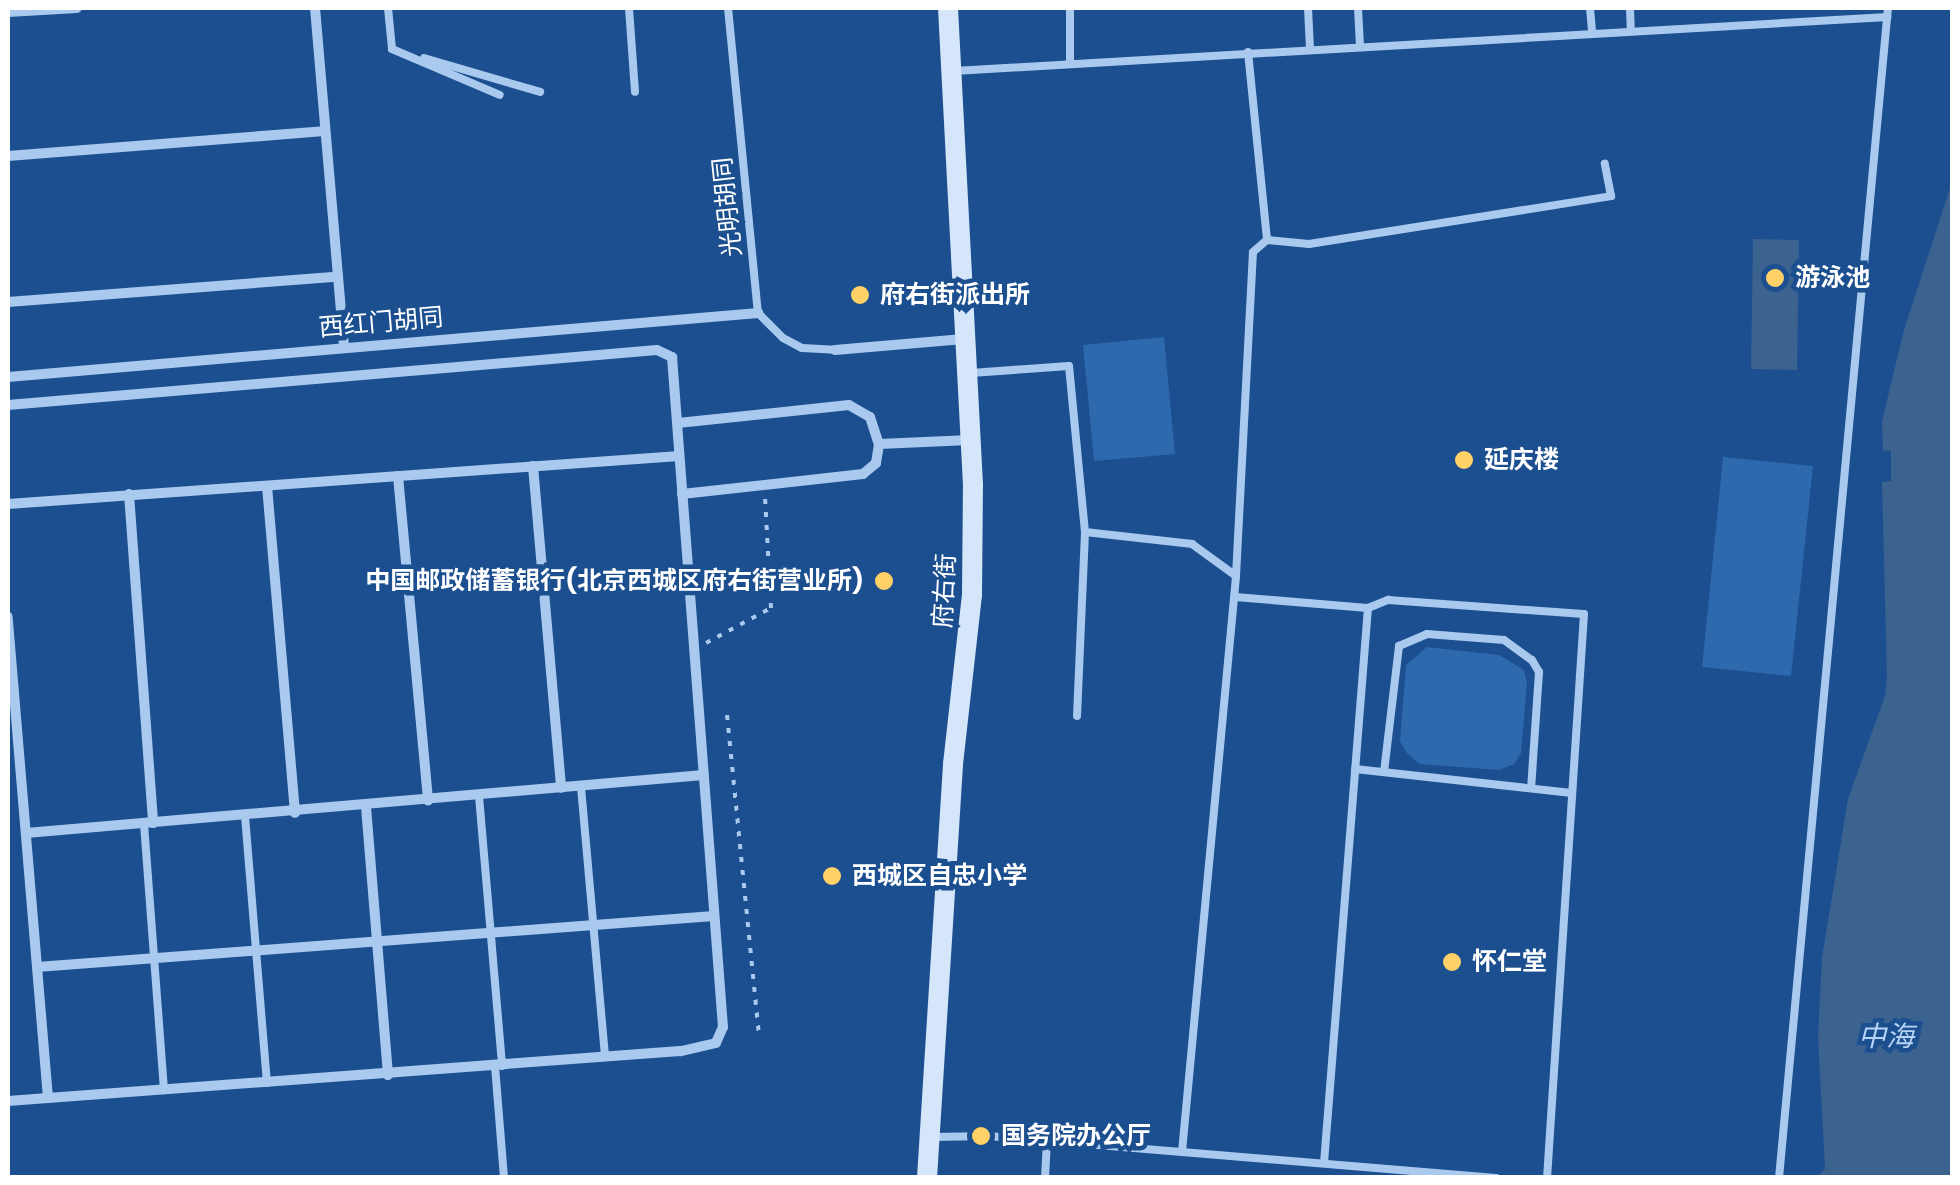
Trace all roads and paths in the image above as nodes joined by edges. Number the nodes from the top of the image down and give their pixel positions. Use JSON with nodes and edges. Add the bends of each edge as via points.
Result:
{"nodes":[{"id":1,"x":77,"y":8,"type":"edge"},
{"id":2,"x":315,"y":8,"type":"edge"},
{"id":3,"x":388,"y":8,"type":"edge"},
{"id":4,"x":629,"y":8,"type":"edge"},
{"id":5,"x":728,"y":8,"type":"edge"},
{"id":6,"x":948,"y":8,"type":"edge"},
{"id":7,"x":1070,"y":8,"type":"edge"},
{"id":8,"x":1308,"y":8,"type":"edge"},
{"id":9,"x":1358,"y":8,"type":"edge"},
{"id":10,"x":1590,"y":8,"type":"edge"},
{"id":11,"x":1630,"y":8,"type":"edge"},
{"id":12,"x":8,"y":12,"type":"edge"},
{"id":13,"x":1887,"y":12,"type":"edge"},
{"id":14,"x":1631,"y":31,"type":"junction"},
{"id":15,"x":1592,"y":33,"type":"junction"},
{"id":16,"x":1360,"y":46,"type":"junction"},
{"id":17,"x":392,"y":49,"type":"junction"},
{"id":18,"x":1310,"y":49,"type":"junction"},
{"id":19,"x":1248,"y":52,"type":"junction"},
{"id":20,"x":1070,"y":62,"type":"junction"},
{"id":21,"x":954,"y":71,"type":"junction"},
{"id":22,"x":540,"y":92,"type":"dead end"},
{"id":23,"x":635,"y":92,"type":"dead end"},
{"id":24,"x":500,"y":95,"type":"dead end"},
{"id":25,"x":324,"y":131,"type":"junction"},
{"id":26,"x":8,"y":156,"type":"edge"},
{"id":27,"x":1606,"y":164,"type":"dead end"},
{"id":28,"x":1267,"y":240,"type":"junction"},
{"id":29,"x":336,"y":277,"type":"junction"},
{"id":30,"x":8,"y":302,"type":"edge"},
{"id":31,"x":758,"y":313,"type":"junction"},
{"id":32,"x":964,"y":339,"type":"junction"},
{"id":33,"x":344,"y":346,"type":"junction"},
{"id":34,"x":835,"y":350,"type":"joint"},
{"id":35,"x":966,"y":373,"type":"junction"},
{"id":36,"x":8,"y":377,"type":"edge"},
{"id":37,"x":8,"y":405,"type":"edge"},
{"id":38,"x":678,"y":423,"type":"junction"},
{"id":39,"x":970,"y":440,"type":"junction"},
{"id":40,"x":879,"y":444,"type":"junction"},
{"id":41,"x":679,"y":456,"type":"junction"},
{"id":42,"x":534,"y":466,"type":"junction"},
{"id":43,"x":398,"y":476,"type":"junction"},
{"id":44,"x":267,"y":486,"type":"junction"},
{"id":45,"x":765,"y":486,"type":"junction"},
{"id":46,"x":129,"y":494,"type":"junction"},
{"id":47,"x":682,"y":494,"type":"junction"},
{"id":48,"x":8,"y":504,"type":"edge"},
{"id":49,"x":1085,"y":532,"type":"junction"},
{"id":50,"x":1236,"y":576,"type":"junction"},
{"id":51,"x":1234,"y":597,"type":"junction"},
{"id":52,"x":1368,"y":608,"type":"junction"},
{"id":53,"x":8,"y":617,"type":"edge"},
{"id":54,"x":694,"y":650,"type":"junction"},
{"id":55,"x":727,"y":715,"type":"dead end"},
{"id":56,"x":1077,"y":716,"type":"dead end"},
{"id":57,"x":1355,"y":768,"type":"junction"},
{"id":58,"x":1384,"y":772,"type":"junction"},
{"id":59,"x":704,"y":775,"type":"junction"},
{"id":60,"x":580,"y":786,"type":"junction"},
{"id":61,"x":560,"y":788,"type":"junction"},
{"id":62,"x":1531,"y":788,"type":"junction"},
{"id":63,"x":1572,"y":793,"type":"junction"},
{"id":64,"x":479,"y":796,"type":"junction"},
{"id":65,"x":428,"y":801,"type":"junction"},
{"id":66,"x":366,"y":807,"type":"junction"},
{"id":67,"x":295,"y":813,"type":"junction"},
{"id":68,"x":244,"y":816,"type":"junction"},
{"id":69,"x":148,"y":824,"type":"junction"},
{"id":70,"x":26,"y":833,"type":"junction"},
{"id":71,"x":714,"y":916,"type":"junction"},
{"id":72,"x":593,"y":926,"type":"junction"},
{"id":73,"x":490,"y":934,"type":"junction"},
{"id":74,"x":377,"y":943,"type":"junction"},
{"id":75,"x":256,"y":952,"type":"junction"},
{"id":76,"x":154,"y":959,"type":"junction"},
{"id":77,"x":38,"y":967,"type":"junction"},
{"id":78,"x":759,"y":1034,"type":"dead end"},
{"id":79,"x":605,"y":1057,"type":"junction"},
{"id":80,"x":498,"y":1066,"type":"junction"},
{"id":81,"x":388,"y":1075,"type":"junction"},
{"id":82,"x":268,"y":1083,"type":"junction"},
{"id":83,"x":164,"y":1090,"type":"junction"},
{"id":84,"x":48,"y":1098,"type":"junction"},
{"id":85,"x":8,"y":1101,"type":"edge"},
{"id":86,"x":929,"y":1137,"type":"junction"},
{"id":87,"x":1047,"y":1141,"type":"junction"},
{"id":88,"x":1182,"y":1152,"type":"junction"},
{"id":89,"x":1324,"y":1164,"type":"junction"},
{"id":90,"x":1487,"y":1177,"type":"edge"},
{"id":91,"x":504,"y":1178,"type":"edge"},
{"id":92,"x":927,"y":1178,"type":"edge"},
{"id":93,"x":1045,"y":1178,"type":"edge"},
{"id":94,"x":1496,"y":1178,"type":"edge"},
{"id":95,"x":1547,"y":1178,"type":"edge"},
{"id":96,"x":1779,"y":1178,"type":"edge"}],
"edges":[{"from":1,"to":12,"type":"street"},
{"from":2,"to":25,"type":"street"},
{"from":3,"to":17,"type":"lane"},
{"from":4,"to":23,"type":"lane"},
{"from":5,"to":31,"type":"lane","name":"光明胡同"},
{"from":6,"to":21,"type":"main road","name":"府右街"},
{"from":7,"to":20,"type":"lane"},
{"from":8,"to":18,"type":"lane"},
{"from":9,"to":16,"type":"lane"},
{"from":10,"to":15,"type":"lane"},
{"from":11,"to":14,"type":"lane"},
{"from":13,"to":14,"type":"lane"},
{"from":13,"to":96,"type":"lane"},
{"from":14,"to":15,"type":"lane"},
{"from":15,"to":16,"type":"lane"},
{"from":16,"to":18,"type":"lane"},
{"from":17,"to":22,"type":"lane"},
{"from":17,"to":24,"type":"lane"},
{"from":18,"to":19,"type":"lane"},
{"from":19,"to":20,"type":"lane"},
{"from":19,"to":28,"type":"lane"},
{"from":20,"to":21,"type":"lane"},
{"from":21,"to":32,"type":"main road","name":"府右街"},
{"from":25,"to":26,"type":"street"},
{"from":25,"to":29,"type":"street"},
{"from":27,"to":28,"type":"lane","via":[[1611,196],[1309,244]]},
{"from":28,"to":50,"type":"lane","via":[[1253,252]]},
{"from":29,"to":30,"type":"street"},
{"from":29,"to":33,"type":"street"},
{"from":31,"to":33,"type":"street","name":"西红门胡同"},
{"from":31,"to":34,"type":"lane","via":[[802,348]]},
{"from":32,"to":34,"type":"street"},
{"from":32,"to":35,"type":"main road","name":"府右街"},
{"from":33,"to":36,"type":"street","name":"西红门胡同"},
{"from":35,"to":39,"type":"main road","name":"府右街"},
{"from":35,"to":49,"type":"lane","via":[[1069,366]]},
{"from":37,"to":38,"type":"street","via":[[657,350],[672,357]]},
{"from":38,"to":40,"type":"street","via":[[849,405],[870,417]]},
{"from":38,"to":41,"type":"street"},
{"from":39,"to":40,"type":"street"},
{"from":39,"to":86,"type":"main road","name":"府右街","via":[[972,595],[953,764]]},
{"from":40,"to":45,"type":"street","via":[[876,463],[862,474]]},
{"from":41,"to":42,"type":"street"},
{"from":41,"to":47,"type":"street"},
{"from":42,"to":43,"type":"street"},
{"from":42,"to":61,"type":"street"},
{"from":43,"to":44,"type":"street"},
{"from":43,"to":65,"type":"street"},
{"from":44,"to":46,"type":"street"},
{"from":44,"to":67,"type":"street"},
{"from":45,"to":47,"type":"street"},
{"from":45,"to":54,"type":"path","via":[[770,608]]},
{"from":46,"to":48,"type":"street"},
{"from":46,"to":69,"type":"street"},
{"from":47,"to":54,"type":"street"},
{"from":49,"to":50,"type":"lane","via":[[1192,544]]},
{"from":49,"to":56,"type":"lane"},
{"from":50,"to":51,"type":"lane"},
{"from":51,"to":52,"type":"lane"},
{"from":51,"to":88,"type":"lane"},
{"from":52,"to":57,"type":"lane"},
{"from":52,"to":63,"type":"lane","via":[[1388,600],[1584,614]]},
{"from":53,"to":70,"type":"street"},
{"from":54,"to":59,"type":"street"},
{"from":55,"to":78,"type":"path"},
{"from":57,"to":58,"type":"lane"},
{"from":57,"to":89,"type":"lane"},
{"from":58,"to":62,"type":"lane"},
{"from":58,"to":62,"type":"lane","via":[[1399,646],[1428,634],[1504,640],[1539,672]]},
{"from":59,"to":60,"type":"street"},
{"from":59,"to":71,"type":"street"},
{"from":60,"to":61,"type":"street"},
{"from":60,"to":72,"type":"lane"},
{"from":61,"to":64,"type":"street"},
{"from":62,"to":63,"type":"lane"},
{"from":63,"to":95,"type":"lane"},
{"from":64,"to":65,"type":"street"},
{"from":64,"to":73,"type":"lane"},
{"from":65,"to":66,"type":"street"},
{"from":66,"to":67,"type":"street"},
{"from":66,"to":74,"type":"street"},
{"from":67,"to":68,"type":"street"},
{"from":68,"to":69,"type":"street"},
{"from":68,"to":75,"type":"lane"},
{"from":69,"to":70,"type":"street"},
{"from":69,"to":76,"type":"lane"},
{"from":70,"to":77,"type":"street"},
{"from":71,"to":72,"type":"street"},
{"from":71,"to":79,"type":"street","via":[[723,1028],[716,1043]]},
{"from":72,"to":73,"type":"street"},
{"from":72,"to":79,"type":"lane"},
{"from":73,"to":74,"type":"street"},
{"from":73,"to":80,"type":"lane"},
{"from":74,"to":75,"type":"street"},
{"from":74,"to":81,"type":"street"},
{"from":75,"to":76,"type":"street"},
{"from":75,"to":82,"type":"lane"},
{"from":76,"to":77,"type":"street"},
{"from":76,"to":83,"type":"lane"},
{"from":77,"to":84,"type":"street"},
{"from":79,"to":80,"type":"street"},
{"from":80,"to":81,"type":"street"},
{"from":80,"to":91,"type":"lane"},
{"from":81,"to":82,"type":"street"},
{"from":82,"to":83,"type":"street"},
{"from":83,"to":84,"type":"street"},
{"from":84,"to":85,"type":"street"},
{"from":86,"to":87,"type":"lane"},
{"from":86,"to":92,"type":"main road","name":"府右街"},
{"from":87,"to":88,"type":"lane"},
{"from":87,"to":93,"type":"lane"},
{"from":88,"to":89,"type":"lane"},
{"from":89,"to":90,"type":"lane"},
{"from":90,"to":94,"type":"lane"}]}
